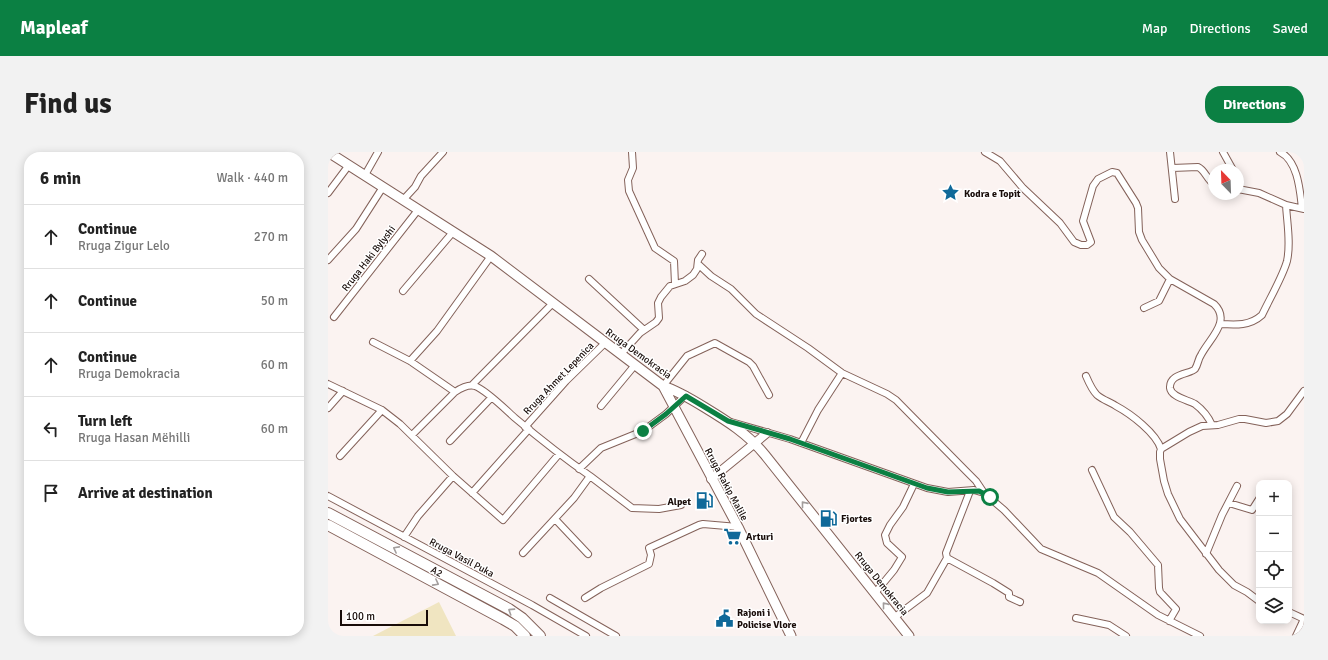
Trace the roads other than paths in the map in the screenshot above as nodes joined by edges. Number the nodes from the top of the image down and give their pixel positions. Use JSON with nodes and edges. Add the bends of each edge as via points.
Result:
{"nodes":[{"id":1,"x":378,"y":152,"type":"edge"},
{"id":2,"x":443,"y":152,"type":"edge"},
{"id":3,"x":632,"y":152,"type":"edge"},
{"id":4,"x":985,"y":152,"type":"edge"},
{"id":5,"x":1170,"y":152,"type":"edge"},
{"id":6,"x":1223,"y":152,"type":"edge"},
{"id":7,"x":1280,"y":152,"type":"edge"},
{"id":8,"x":331,"y":153,"type":"edge"},
{"id":9,"x":1230,"y":164,"type":"edge"},
{"id":10,"x":349,"y":165,"type":"junction"},
{"id":11,"x":1172,"y":168,"type":"junction"},
{"id":12,"x":365,"y":175,"type":"junction"},
{"id":13,"x":1208,"y":180,"type":"edge"},
{"id":14,"x":383,"y":187,"type":"junction"},
{"id":15,"x":1244,"y":190,"type":"edge"},
{"id":16,"x":328,"y":193,"type":"edge"},
{"id":17,"x":1175,"y":199,"type":"dead end"},
{"id":18,"x":403,"y":200,"type":"junction"},
{"id":19,"x":1286,"y":205,"type":"junction"},
{"id":20,"x":1303,"y":209,"type":"edge"},
{"id":21,"x":418,"y":210,"type":"junction"},
{"id":22,"x":453,"y":232,"type":"junction"},
{"id":23,"x":702,"y":254,"type":"dead end"},
{"id":24,"x":492,"y":256,"type":"junction"},
{"id":25,"x":328,"y":260,"type":"edge"},
{"id":26,"x":698,"y":264,"type":"junction"},
{"id":27,"x":589,"y":279,"type":"dead end"},
{"id":28,"x":1170,"y":279,"type":"junction"},
{"id":29,"x":675,"y":284,"type":"junction"},
{"id":30,"x":403,"y":291,"type":"dead end"},
{"id":31,"x":553,"y":303,"type":"junction"},
{"id":32,"x":1144,"y":308,"type":"dead end"},
{"id":33,"x":334,"y":317,"type":"dead end"},
{"id":34,"x":1220,"y":324,"type":"junction"},
{"id":35,"x":644,"y":330,"type":"junction"},
{"id":36,"x":373,"y":342,"type":"dead end"},
{"id":37,"x":605,"y":343,"type":"junction"},
{"id":38,"x":621,"y":354,"type":"junction"},
{"id":39,"x":410,"y":361,"type":"junction"},
{"id":40,"x":635,"y":365,"type":"junction"},
{"id":41,"x":842,"y":373,"type":"junction"},
{"id":42,"x":1086,"y":376,"type":"dead end"},
{"id":43,"x":328,"y":384,"type":"edge"},
{"id":44,"x":472,"y":385,"type":"junction"},
{"id":45,"x":663,"y":386,"type":"junction"},
{"id":46,"x":343,"y":391,"type":"junction"},
{"id":47,"x":1304,"y":391,"type":"edge"},
{"id":48,"x":455,"y":392,"type":"junction"},
{"id":49,"x":769,"y":395,"type":"dead end"},
{"id":50,"x":686,"y":396,"type":"junction"},
{"id":51,"x":491,"y":398,"type":"junction"},
{"id":52,"x":600,"y":406,"type":"dead end"},
{"id":53,"x":674,"y":407,"type":"junction"},
{"id":54,"x":328,"y":408,"type":"edge"},
{"id":55,"x":382,"y":410,"type":"junction"},
{"id":56,"x":728,"y":421,"type":"junction"},
{"id":57,"x":1212,"y":425,"type":"junction"},
{"id":58,"x":527,"y":428,"type":"junction"},
{"id":59,"x":767,"y":433,"type":"junction"},
{"id":60,"x":412,"y":435,"type":"junction"},
{"id":61,"x":450,"y":442,"type":"dead end"},
{"id":62,"x":755,"y":443,"type":"junction"},
{"id":63,"x":801,"y":443,"type":"junction"},
{"id":64,"x":1161,"y":449,"type":"junction"},
{"id":65,"x":559,"y":454,"type":"junction"},
{"id":66,"x":340,"y":456,"type":"dead end"},
{"id":67,"x":579,"y":469,"type":"junction"},
{"id":68,"x":1092,"y":470,"type":"dead end"},
{"id":69,"x":453,"y":476,"type":"junction"},
{"id":70,"x":590,"y":476,"type":"junction"},
{"id":71,"x":711,"y":479,"type":"junction"},
{"id":72,"x":914,"y":484,"type":"junction"},
{"id":73,"x":1237,"y":486,"type":"dead end"},
{"id":74,"x":970,"y":491,"type":"junction"},
{"id":75,"x":472,"y":493,"type":"junction"},
{"id":76,"x":984,"y":493,"type":"junction"},
{"id":77,"x":328,"y":496,"type":"edge"},
{"id":78,"x":1229,"y":503,"type":"junction"},
{"id":79,"x":1256,"y":504,"type":"edge"},
{"id":80,"x":681,"y":505,"type":"dead end"},
{"id":81,"x":328,"y":513,"type":"edge"},
{"id":82,"x":555,"y":519,"type":"junction"},
{"id":83,"x":328,"y":525,"type":"edge"},
{"id":84,"x":738,"y":527,"type":"junction"},
{"id":85,"x":406,"y":534,"type":"junction"},
{"id":86,"x":523,"y":553,"type":"dead end"},
{"id":87,"x":588,"y":554,"type":"dead end"},
{"id":88,"x":1206,"y":554,"type":"junction"},
{"id":89,"x":947,"y":558,"type":"junction"},
{"id":90,"x":875,"y":593,"type":"junction"},
{"id":91,"x":550,"y":598,"type":"dead end"},
{"id":92,"x":585,"y":598,"type":"dead end"},
{"id":93,"x":1256,"y":599,"type":"edge"},
{"id":94,"x":1020,"y":602,"type":"dead end"},
{"id":95,"x":1292,"y":613,"type":"edge"},
{"id":96,"x":895,"y":617,"type":"junction"},
{"id":97,"x":1076,"y":618,"type":"dead end"},
{"id":98,"x":1304,"y":619,"type":"edge"},
{"id":99,"x":1169,"y":621,"type":"junction"},
{"id":100,"x":908,"y":635,"type":"edge"},
{"id":101,"x":525,"y":636,"type":"edge"},
{"id":102,"x":540,"y":636,"type":"edge"},
{"id":103,"x":586,"y":636,"type":"edge"},
{"id":104,"x":616,"y":636,"type":"edge"},
{"id":105,"x":791,"y":636,"type":"edge"},
{"id":106,"x":1126,"y":636,"type":"edge"},
{"id":107,"x":1200,"y":636,"type":"edge"},
{"id":108,"x":1296,"y":636,"type":"edge"}],
"edges":[{"from":1,"to":12,"type":"street"},
{"from":2,"to":18,"type":"street"},
{"from":3,"to":29,"type":"street","via":[[633,168],[628,180],[629,191],[655,248],[674,262]]},
{"from":4,"to":28,"type":"street","via":[[1000,161],[1023,188],[1060,223],[1074,242],[1081,245],[1091,242],[1083,221],[1093,186],[1100,177],[1112,172],[1117,173],[1138,208],[1144,245],[1159,268]]},
{"from":5,"to":11,"type":"street"},
{"from":6,"to":9,"type":"street"},
{"from":7,"to":20,"type":"street","via":[[1288,157],[1294,170]]},
{"from":8,"to":10,"type":"main road","name":"Rruga Demokracia"},
{"from":10,"to":12,"type":"main road","name":"Rruga Demokracia"},
{"from":10,"to":16,"type":"street"},
{"from":11,"to":13,"type":"street","via":[[1198,167]]},
{"from":11,"to":17,"type":"street"},
{"from":12,"to":14,"type":"main road","name":"Rruga Demokracia"},
{"from":14,"to":18,"type":"main road","name":"Rruga Demokracia"},
{"from":14,"to":25,"type":"street","via":[[356,229]]},
{"from":15,"to":19,"type":"street","via":[[1259,193]]},
{"from":18,"to":21,"type":"main road","name":"Rruga Demokracia"},
{"from":19,"to":20,"type":"street"},
{"from":19,"to":34,"type":"street","via":[[1287,260],[1262,315],[1244,324]]},
{"from":21,"to":22,"type":"main road","name":"Rruga Demokracia"},
{"from":21,"to":33,"type":"street","name":"Rruga Haki Bylyshi"},
{"from":22,"to":24,"type":"main road","name":"Rruga Demokracia"},
{"from":22,"to":30,"type":"street"},
{"from":23,"to":26,"type":"street"},
{"from":24,"to":31,"type":"main road","name":"Rruga Demokracia"},
{"from":24,"to":39,"type":"street","via":[[437,331]]},
{"from":26,"to":29,"type":"street","via":[[690,278]]},
{"from":26,"to":41,"type":"street","via":[[731,289],[756,314]]},
{"from":27,"to":35,"type":"street"},
{"from":28,"to":32,"type":"street","via":[[1159,301]]},
{"from":28,"to":34,"type":"street","via":[[1214,304],[1220,313]]},
{"from":29,"to":35,"type":"street","via":[[670,286],[658,303],[656,322]]},
{"from":31,"to":37,"type":"main road","name":"Rruga Demokracia"},
{"from":31,"to":44,"type":"street"},
{"from":34,"to":57,"type":"street","via":[[1200,355],[1194,370],[1177,376],[1170,385],[1171,392],[1206,413]]},
{"from":35,"to":38,"type":"street"},
{"from":36,"to":39,"type":"street"},
{"from":37,"to":38,"type":"main road","name":"Rruga Demokracia"},
{"from":37,"to":58,"type":"street","name":"Rruga Ahmet Lepenica","via":[[566,381]]},
{"from":38,"to":40,"type":"main road","name":"Rruga Demokracia"},
{"from":39,"to":48,"type":"street"},
{"from":40,"to":45,"type":"main road","name":"Rruga Demokracia"},
{"from":40,"to":52,"type":"street"},
{"from":41,"to":63,"type":"street","via":[[818,410]]},
{"from":41,"to":76,"type":"street","via":[[896,400],[976,481]]},
{"from":42,"to":64,"type":"street","via":[[1097,394],[1145,428],[1158,441]]},
{"from":43,"to":46,"type":"street"},
{"from":44,"to":48,"type":"street"},
{"from":44,"to":51,"type":"street"},
{"from":45,"to":49,"type":"street","via":[[687,356],[715,343],[749,362]]},
{"from":45,"to":50,"type":"main road","name":"Rruga Demokracia"},
{"from":45,"to":53,"type":"main road","name":"Rruga Rakip Malile"},
{"from":46,"to":54,"type":"street"},
{"from":46,"to":55,"type":"street"},
{"from":47,"to":57,"type":"street","via":[[1287,414],[1278,421],[1266,423],[1239,419]]},
{"from":48,"to":60,"type":"street"},
{"from":50,"to":53,"type":"street"},
{"from":50,"to":56,"type":"main road","name":"Rruga Demokracia"},
{"from":51,"to":58,"type":"street"},
{"from":51,"to":61,"type":"street"},
{"from":53,"to":67,"type":"street","via":[[643,431],[601,448]]},
{"from":53,"to":71,"type":"main road","name":"Rruga Rakip Malile"},
{"from":55,"to":60,"type":"street"},
{"from":55,"to":66,"type":"street"},
{"from":56,"to":59,"type":"street"},
{"from":56,"to":62,"type":"main road","name":"Rruga Demokracia"},
{"from":57,"to":64,"type":"street","via":[[1197,428]]},
{"from":58,"to":65,"type":"street"},
{"from":58,"to":75,"type":"street","name":"Rruga Ahmet Lepenica"},
{"from":59,"to":62,"type":"street"},
{"from":59,"to":63,"type":"street"},
{"from":60,"to":69,"type":"street"},
{"from":62,"to":71,"type":"street"},
{"from":90,"to":62,"type":"main road","name":"Rruga Demokracia","one_way":true},
{"from":63,"to":72,"type":"street"},
{"from":64,"to":88,"type":"street","via":[[1159,455],[1168,494],[1184,526]]},
{"from":65,"to":67,"type":"street"},
{"from":65,"to":75,"type":"street","via":[[503,520]]},
{"from":67,"to":70,"type":"street"},
{"from":68,"to":99,"type":"street","via":[[1114,517],[1156,560],[1160,592],[1176,608]]},
{"from":69,"to":75,"type":"street"},
{"from":69,"to":85,"type":"street"},
{"from":70,"to":80,"type":"street","via":[[635,509],[659,509]]},
{"from":70,"to":82,"type":"street"},
{"from":71,"to":84,"type":"main road","name":"Rruga Rakip Malile"},
{"from":72,"to":74,"type":"street","via":[[948,492]]},
{"from":72,"to":90,"type":"street","via":[[903,508],[884,535],[887,542],[902,557]]},
{"from":73,"to":78,"type":"street"},
{"from":74,"to":76,"type":"street"},
{"from":74,"to":89,"type":"street","via":[[946,553]]},
{"from":76,"to":99,"type":"street","via":[[1041,549],[1098,573]]},
{"from":77,"to":85,"type":"street","name":"Rruga Vasil Puka"},
{"from":78,"to":79,"type":"street","via":[[1252,510]]},
{"from":78,"to":88,"type":"street"},
{"from":102,"to":81,"type":"main road","name":"A2","one_way":true,"via":[[522,618],[504,607]]},
{"from":82,"to":86,"type":"street"},
{"from":82,"to":87,"type":"street"},
{"from":83,"to":101,"type":"main road","name":"A2","one_way":true,"via":[[503,619]]},
{"from":84,"to":92,"type":"street","via":[[703,524],[649,548],[651,560],[646,566]]},
{"from":84,"to":105,"type":"main road","name":"Rruga Rakip Malile"},
{"from":85,"to":103,"type":"street","name":"Rruga Vasil Puka"},
{"from":88,"to":93,"type":"street","via":[[1234,586]]},
{"from":89,"to":94,"type":"street","via":[[994,583],[1009,593],[1009,597]]},
{"from":89,"to":96,"type":"street","via":[[927,594]]},
{"from":96,"to":90,"type":"main road","name":"Rruga Demokracia","one_way":true},
{"from":91,"to":104,"type":"street"},
{"from":95,"to":98,"type":"street"},
{"from":96,"to":100,"type":"main road","name":"Rruga Demokracia"},
{"from":97,"to":106,"type":"street","via":[[1109,625]]},
{"from":98,"to":108,"type":"street"},
{"from":99,"to":107,"type":"street"}]}
